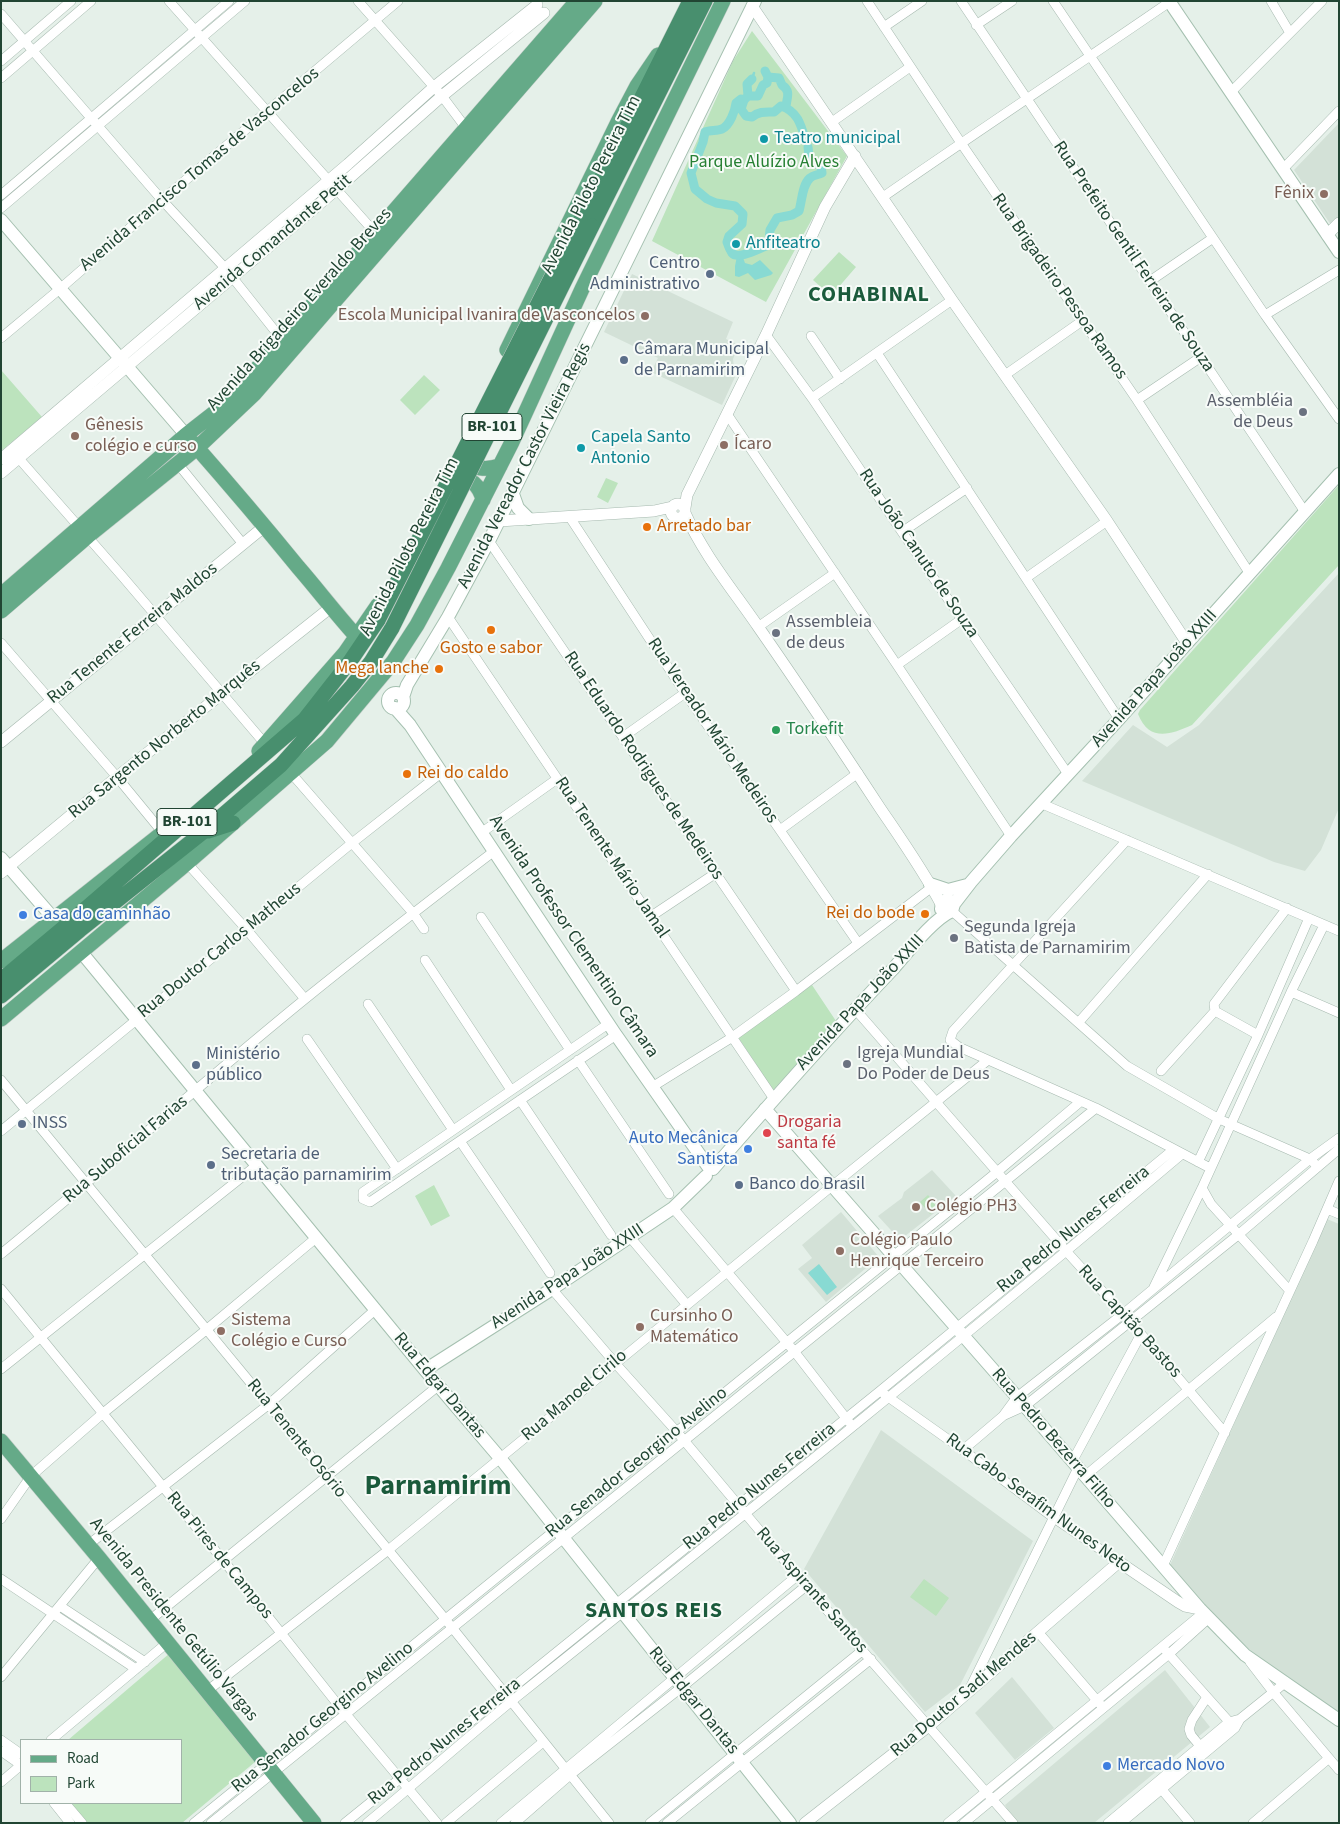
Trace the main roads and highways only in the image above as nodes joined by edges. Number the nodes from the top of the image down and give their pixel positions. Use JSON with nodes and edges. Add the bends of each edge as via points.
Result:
{"nodes":[{"id":1,"x":577,"y":1,"type":"edge"},
{"id":2,"x":595,"y":1,"type":"edge"},
{"id":3,"x":690,"y":1,"type":"edge"},
{"id":4,"x":705,"y":1,"type":"edge"},
{"id":5,"x":723,"y":1,"type":"edge"},
{"id":6,"x":1170,"y":2,"type":"edge"},
{"id":7,"x":753,"y":4,"type":"edge"},
{"id":8,"x":562,"y":28,"type":"junction"},
{"id":9,"x":670,"y":43,"type":"junction"},
{"id":10,"x":1,"y":220,"type":"edge"},
{"id":11,"x":586,"y":224,"type":"junction"},
{"id":12,"x":380,"y":238,"type":"junction"},
{"id":13,"x":1339,"y":252,"type":"edge"},
{"id":14,"x":186,"y":435,"type":"junction"},
{"id":15,"x":197,"y":448,"type":"junction"},
{"id":16,"x":459,"y":449,"type":"junction"},
{"id":17,"x":500,"y":466,"type":"junction"},
{"id":18,"x":1339,"y":474,"type":"edge"},
{"id":19,"x":444,"y":481,"type":"junction"},
{"id":20,"x":512,"y":494,"type":"junction"},
{"id":21,"x":483,"y":500,"type":"junction"},
{"id":22,"x":529,"y":519,"type":"road end"},
{"id":23,"x":84,"y":532,"type":"junction"},
{"id":24,"x":1,"y":595,"type":"edge"},
{"id":25,"x":1,"y":612,"type":"edge"},
{"id":26,"x":357,"y":637,"type":"junction"},
{"id":27,"x":384,"y":672,"type":"junction"},
{"id":28,"x":398,"y":697,"type":"junction"},
{"id":29,"x":362,"y":700,"type":"junction"},
{"id":30,"x":233,"y":823,"type":"junction"},
{"id":31,"x":202,"y":834,"type":"junction"},
{"id":32,"x":4,"y":866,"type":"edge"},
{"id":33,"x":969,"y":884,"type":"junction"},
{"id":34,"x":931,"y":886,"type":"road end"},
{"id":35,"x":54,"y":919,"type":"junction"},
{"id":36,"x":82,"y":953,"type":"junction"},
{"id":37,"x":1,"y":961,"type":"edge"},
{"id":38,"x":1,"y":980,"type":"edge"},
{"id":39,"x":1,"y":996,"type":"edge"},
{"id":40,"x":1,"y":1019,"type":"edge"},
{"id":41,"x":769,"y":1104,"type":"junction"},
{"id":42,"x":709,"y":1172,"type":"junction"},
{"id":43,"x":425,"y":1370,"type":"junction"},
{"id":44,"x":1,"y":1441,"type":"edge"},
{"id":45,"x":1339,"y":1720,"type":"edge"},
{"id":46,"x":314,"y":1823,"type":"edge"},
{"id":47,"x":790,"y":1823,"type":"edge"}],
"edges":[{"from":1,"to":8,"type":"main road","name":"Avenida Brigadeiro Everaldo Breves"},
{"from":2,"to":8,"type":"main road","name":"Avenida Brigadeiro Everaldo Breves"},
{"from":3,"to":9,"type":"highway","name":"Avenida Piloto Pereira Tim","number":"BR-101"},
{"from":4,"to":11,"type":"highway","name":"Avenida Piloto Pereira Tim","number":"BR-101"},
{"from":5,"to":17,"type":"main road","via":[[582,289]]},
{"from":6,"to":13,"type":"main road"},
{"from":7,"to":20,"type":"main road","name":"Avenida Vereador Castor Vieira Regis"},
{"from":8,"to":12,"type":"main road","name":"Avenida Brigadeiro Everaldo Breves"},
{"from":9,"to":11,"type":"highway","name":"Avenida Piloto Pereira Tim","number":"BR-101"},
{"from":9,"to":16,"type":"main road","via":[[653,61],[618,122]]},
{"from":10,"to":14,"type":"main road"},
{"from":11,"to":31,"type":"highway","name":"Avenida Piloto Pereira Tim","number":"BR-101","bridge":true,"via":[[392,628],[371,662],[290,756]]},
{"from":11,"to":38,"type":"highway","name":"Avenida Piloto Pereira Tim","number":"BR-101","bridge":true,"via":[[378,620],[346,668],[304,720]]},
{"from":12,"to":14,"type":"main road","name":"Avenida Brigadeiro Everaldo Breves","via":[[241,387]]},
{"from":12,"to":15,"type":"main road","name":"Avenida Brigadeiro Everaldo Breves","via":[[254,394]]},
{"from":14,"to":15,"type":"main road"},
{"from":14,"to":23,"type":"main road","name":"Avenida Brigadeiro Everaldo Breves"},
{"from":15,"to":23,"type":"main road","name":"Avenida Brigadeiro Everaldo Breves"},
{"from":15,"to":26,"type":"main road"},
{"from":16,"to":17,"type":"main road","via":[[467,463],[482,469]]},
{"from":16,"to":19,"type":"main road"},
{"from":17,"to":21,"type":"main road"},
{"from":18,"to":33,"type":"main road","name":"Avenida Papa João XXIII"},
{"from":19,"to":21,"type":"main road","via":[[457,476],[474,482],[481,489]]},
{"from":19,"to":26,"type":"main road","via":[[400,568]]},
{"from":20,"to":22,"type":"main road","via":[[518,508]]},
{"from":20,"to":28,"type":"main road","name":"Avenida Vereador Castor Vieira Regis","via":[[448,618]]},
{"from":21,"to":27,"type":"main road","via":[[417,625]]},
{"from":23,"to":24,"type":"main road","name":"Avenida Brigadeiro Everaldo Breves"},
{"from":23,"to":25,"type":"main road","name":"Avenida Brigadeiro Everaldo Breves"},
{"from":26,"to":35,"type":"main road","via":[[266,746]]},
{"from":27,"to":28,"type":"main road","name":"Avenida Professor Clementino Câmara","via":[[386,684]]},
{"from":27,"to":29,"type":"main road"},
{"from":28,"to":29,"type":"main road","via":[[376,694]]},
{"from":28,"to":42,"type":"main road","name":"Avenida Professor Clementino Câmara","via":[[410,725],[441,773]]},
{"from":29,"to":30,"type":"main road","via":[[327,741]]},
{"from":30,"to":31,"type":"highway"},
{"from":30,"to":36,"type":"main road"},
{"from":31,"to":39,"type":"highway","name":"Avenida Piloto Pereira Tim","number":"BR-101"},
{"from":32,"to":35,"type":"main road"},
{"from":33,"to":34,"type":"main road","via":[[948,890]]},
{"from":33,"to":41,"type":"main road","name":"Avenida Papa João XXIII"},
{"from":35,"to":37,"type":"main road"},
{"from":36,"to":40,"type":"main road"},
{"from":36,"to":43,"type":"main road","name":"Rua Edgar Dantas"},
{"from":41,"to":42,"type":"main road","name":"Avenida Papa João XXIII"},
{"from":41,"to":45,"type":"main road","name":"Rua Pedro Bezerra Filho","via":[[832,1186],[1204,1614],[1245,1655]]},
{"from":42,"to":43,"type":"main road","name":"Avenida Papa João XXIII","via":[[673,1208]]},
{"from":43,"to":47,"type":"main road","name":"Rua Edgar Dantas","via":[[500,1458]]},
{"from":44,"to":46,"type":"main road","name":"Avenida Presidente Getúlio Vargas"}]}
